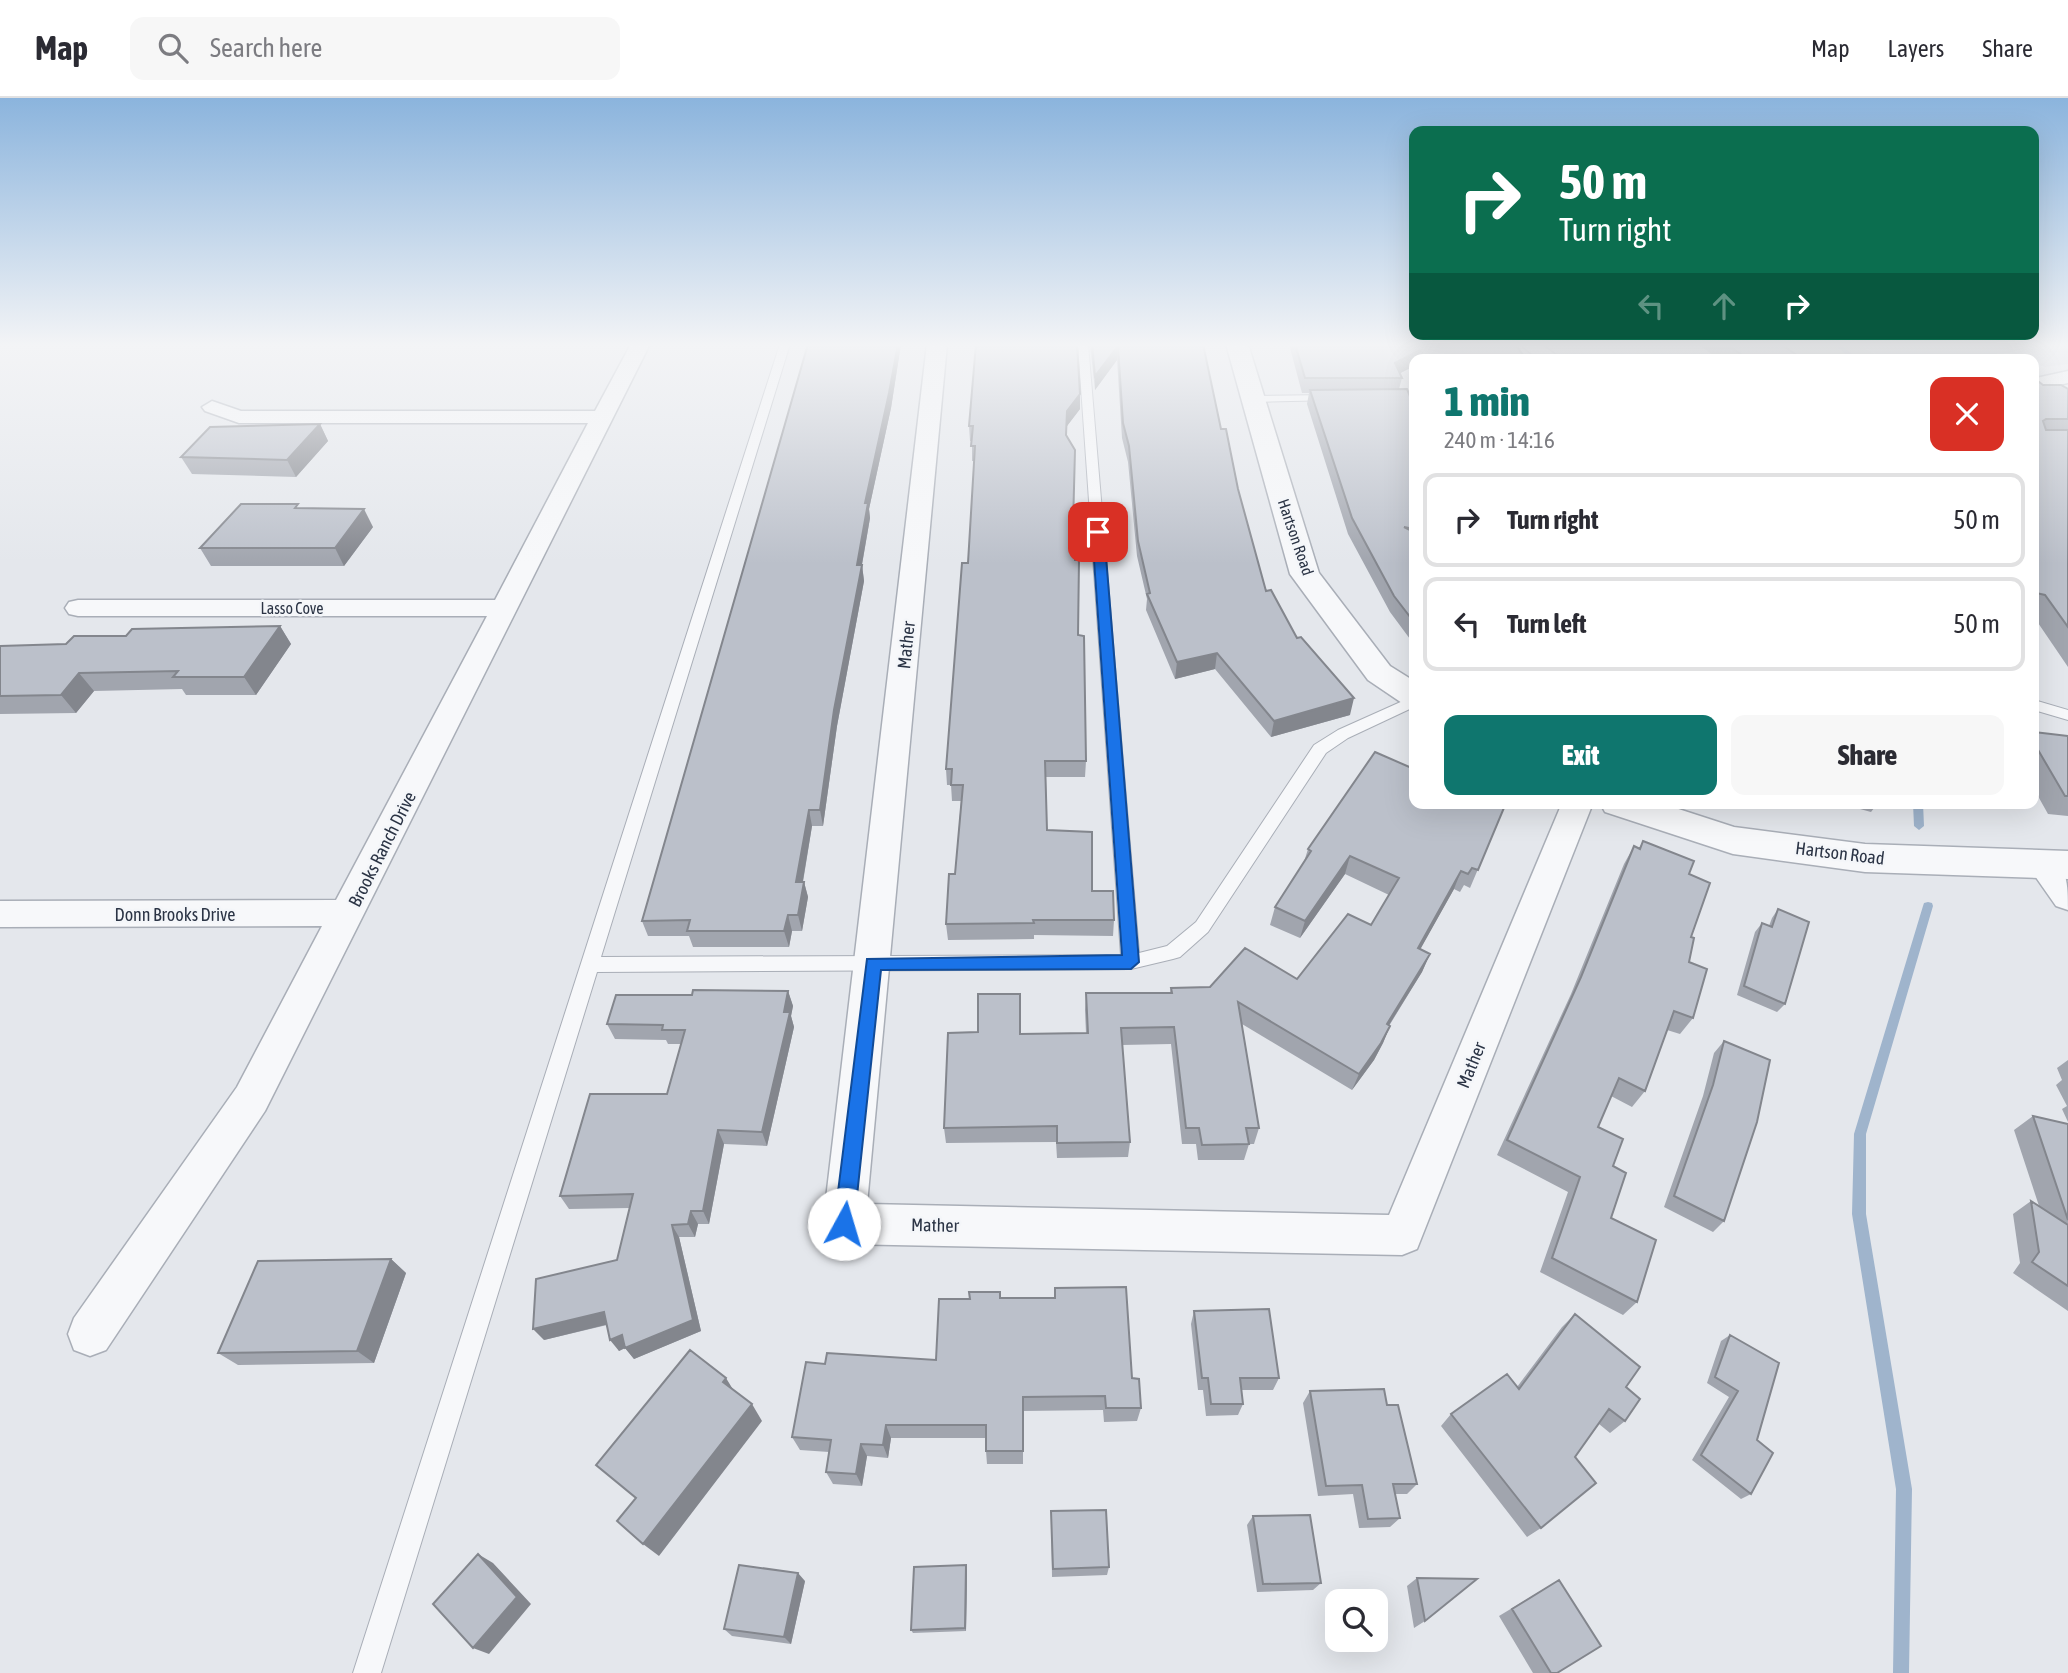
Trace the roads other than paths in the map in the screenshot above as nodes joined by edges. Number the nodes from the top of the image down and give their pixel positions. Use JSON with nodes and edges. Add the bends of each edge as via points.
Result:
{"nodes":[{"id":1,"x":605,"y":417,"type":"edge"},
{"id":2,"x":762,"y":418,"type":"edge"},
{"id":3,"x":929,"y":418,"type":"edge"},
{"id":4,"x":1089,"y":418,"type":"edge"},
{"id":5,"x":1259,"y":418,"type":"edge"},
{"id":6,"x":78,"y":608,"type":"dead end"},
{"id":7,"x":505,"y":608,"type":"junction"},
{"id":8,"x":1409,"y":694,"type":"edge"},
{"id":9,"x":1409,"y":701,"type":"edge"},
{"id":10,"x":2039,"y":706,"type":"edge"},
{"id":11,"x":2068,"y":715,"type":"edge"},
{"id":12,"x":1576,"y":809,"type":"edge"},
{"id":13,"x":1637,"y":809,"type":"edge"},
{"id":14,"x":2056,"y":866,"type":"edge"},
{"id":15,"x":2068,"y":897,"type":"edge"},
{"id":16,"x":0,"y":914,"type":"edge"},
{"id":17,"x":349,"y":914,"type":"junction"},
{"id":18,"x":1131,"y":962,"type":"junction"},
{"id":19,"x":873,"y":964,"type":"junction"},
{"id":20,"x":589,"y":965,"type":"junction"},
{"id":21,"x":90,"y":1334,"type":"dead end"},
{"id":22,"x":367,"y":1673,"type":"edge"}],
"edges":[{"from":1,"to":7,"type":"street","name":"Brooks Ranch Drive"},
{"from":2,"to":20,"type":"lane"},
{"from":3,"to":19,"type":"street","name":"Mather"},
{"from":4,"to":18,"type":"lane"},
{"from":5,"to":8,"type":"street","name":"Hartson Road","via":[[1305,574],[1379,673]]},
{"from":6,"to":7,"type":"street","name":"Lasso Cove"},
{"from":7,"to":17,"type":"street","name":"Brooks Ranch Drive"},
{"from":9,"to":18,"type":"lane","via":[[1320,749],[1202,927],[1173,952]]},
{"from":10,"to":11,"type":"lane"},
{"from":12,"to":19,"type":"street","name":"Mather","via":[[1402,1235],[844,1224]]},
{"from":13,"to":14,"type":"street","name":"Hartson Road","via":[[1733,839],[1865,858]]},
{"from":14,"to":15,"type":"street"},
{"from":16,"to":17,"type":"street","name":"Donn Brooks Drive"},
{"from":17,"to":21,"type":"street","name":"Brooks Ranch Drive","via":[[251,1099]]},
{"from":18,"to":19,"type":"lane"},
{"from":19,"to":20,"type":"lane"},
{"from":20,"to":22,"type":"lane"}]}
